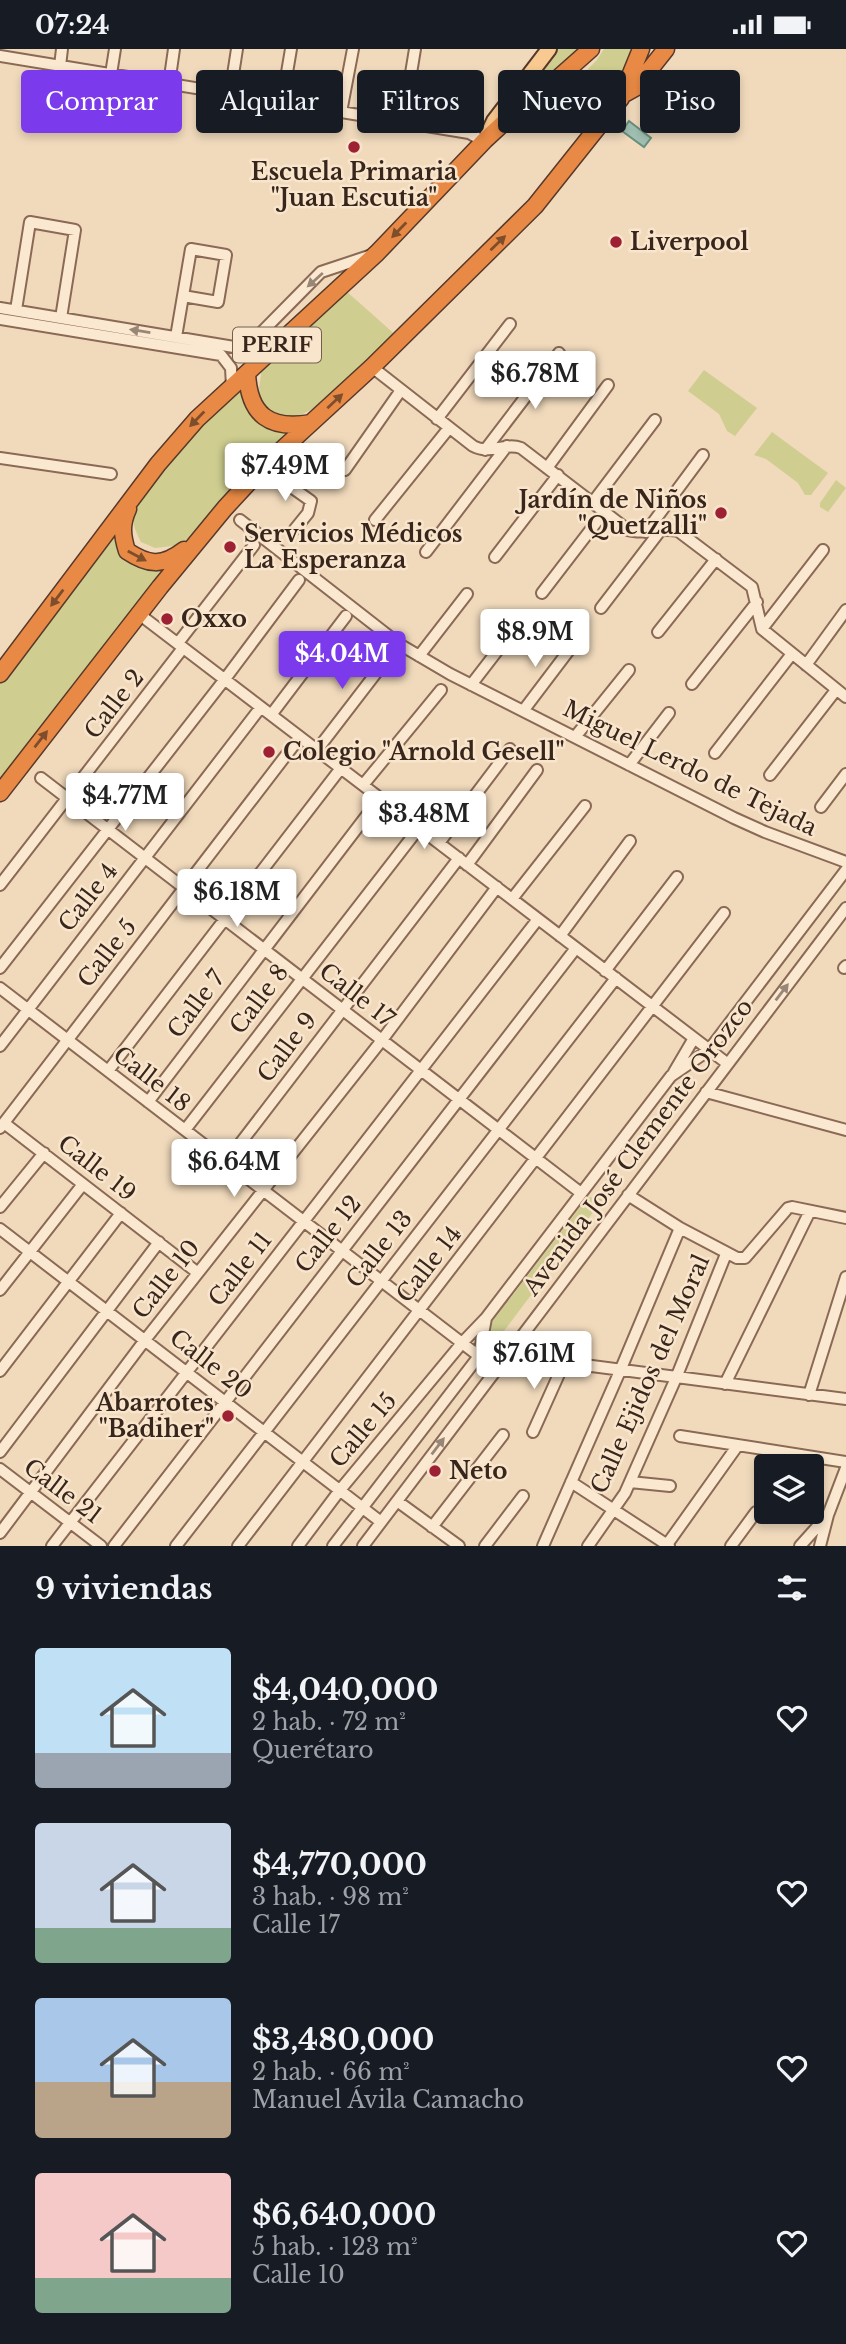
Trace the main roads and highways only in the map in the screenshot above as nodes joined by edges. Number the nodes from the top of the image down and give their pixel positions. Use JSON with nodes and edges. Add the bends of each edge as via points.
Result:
{"nodes":[{"id":1,"x":549,"y":49,"type":"edge"},
{"id":2,"x":591,"y":49,"type":"edge"},
{"id":3,"x":640,"y":49,"type":"edge"},
{"id":4,"x":653,"y":49,"type":"edge"},
{"id":5,"x":666,"y":49,"type":"edge"},
{"id":6,"x":647,"y":70,"type":"edge"},
{"id":7,"x":649,"y":70,"type":"edge"},
{"id":8,"x":640,"y":82,"type":"edge"},
{"id":9,"x":626,"y":88,"type":"edge"},
{"id":10,"x":626,"y":92,"type":"edge"},
{"id":11,"x":593,"y":133,"type":"edge"},
{"id":12,"x":484,"y":141,"type":"junction"},
{"id":13,"x":247,"y":373,"type":"junction"},
{"id":14,"x":312,"y":423,"type":"junction"},
{"id":15,"x":133,"y":497,"type":"junction"},
{"id":16,"x":198,"y":539,"type":"junction"},
{"id":17,"x":0,"y":674,"type":"edge"},
{"id":18,"x":0,"y":793,"type":"edge"}],
"edges":[{"from":1,"to":12,"type":"main road"},
{"from":2,"to":12,"type":"highway","number":"PERIF"},
{"from":3,"to":9,"type":"highway"},
{"from":4,"to":6,"type":"main road"},
{"from":5,"to":7,"type":"highway"},
{"from":8,"to":10,"type":"highway"},
{"from":14,"to":11,"type":"highway","one_way":true,"via":[[535,207]]},
{"from":12,"to":13,"type":"highway","number":"PERIF","one_way":true,"via":[[377,253]]},
{"from":13,"to":14,"type":"highway","via":[[256,410],[273,423]]},
{"from":13,"to":15,"type":"highway","number":"PERIF","one_way":true,"via":[[197,419]]},
{"from":14,"to":16,"type":"highway","via":[[263,467]]},
{"from":15,"to":16,"type":"highway","one_way":true,"via":[[122,520],[122,536],[127,551],[142,561],[173,558]]},
{"from":15,"to":17,"type":"highway","number":"PERIF","one_way":true},
{"from":18,"to":16,"type":"highway","one_way":true}]}
